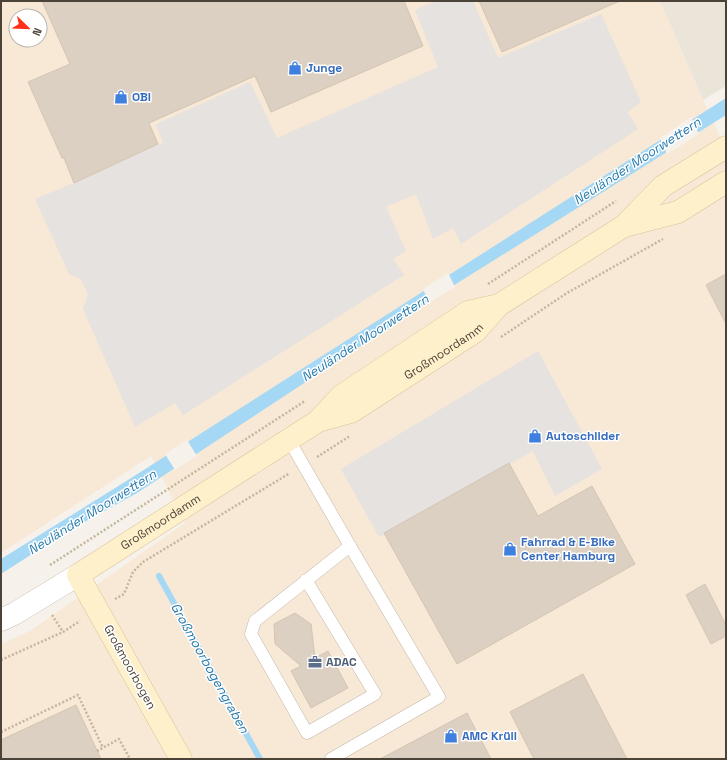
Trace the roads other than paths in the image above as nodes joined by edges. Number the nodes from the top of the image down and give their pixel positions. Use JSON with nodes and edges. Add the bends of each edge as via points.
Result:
{"nodes":[{"id":1,"x":726,"y":147,"type":"edge"},
{"id":2,"x":726,"y":166,"type":"edge"},
{"id":3,"x":692,"y":168,"type":"junction"},
{"id":4,"x":726,"y":182,"type":"edge"},
{"id":5,"x":624,"y":226,"type":"junction"},
{"id":6,"x":499,"y":305,"type":"junction"},
{"id":7,"x":455,"y":321,"type":"junction"},
{"id":8,"x":444,"y":352,"type":"junction"},
{"id":9,"x":318,"y":422,"type":"junction"},
{"id":10,"x":289,"y":440,"type":"junction"},
{"id":11,"x":350,"y":546,"type":"junction"},
{"id":12,"x":78,"y":575,"type":"junction"},
{"id":13,"x":306,"y":580,"type":"junction"},
{"id":14,"x":1,"y":620,"type":"edge"},
{"id":15,"x":181,"y":759,"type":"edge"},
{"id":16,"x":331,"y":759,"type":"edge"}],
"edges":[{"from":1,"to":3,"type":"main road","name":"Großmoordamm"},
{"from":2,"to":3,"type":"main road"},
{"from":3,"to":5,"type":"main road","name":"Großmoordamm","via":[[663,186]]},
{"from":4,"to":5,"type":"main road","name":"Großmoordamm","via":[[678,212]]},
{"from":5,"to":6,"type":"main road","name":"Großmoordamm"},
{"from":6,"to":7,"type":"main road","name":"Großmoordamm","via":[[468,312]]},
{"from":6,"to":8,"type":"main road","name":"Großmoordamm","via":[[476,331]]},
{"from":7,"to":8,"type":"main road"},
{"from":7,"to":9,"type":"main road","name":"Großmoordamm","via":[[341,396]]},
{"from":8,"to":9,"type":"main road","name":"Großmoordamm","via":[[351,412]]},
{"from":9,"to":10,"type":"main road","name":"Großmoordamm"},
{"from":10,"to":11,"type":"lane"},
{"from":10,"to":12,"type":"main road","name":"Großmoordamm"},
{"from":11,"to":13,"type":"lane"},
{"from":11,"to":16,"type":"lane","via":[[438,697]]},
{"from":12,"to":14,"type":"street","name":"Großmoordamm"},
{"from":12,"to":15,"type":"main road","name":"Großmoorbogen"},
{"from":13,"to":13,"type":"lane","via":[[255,621],[252,634],[306,733],[375,694]]}]}
